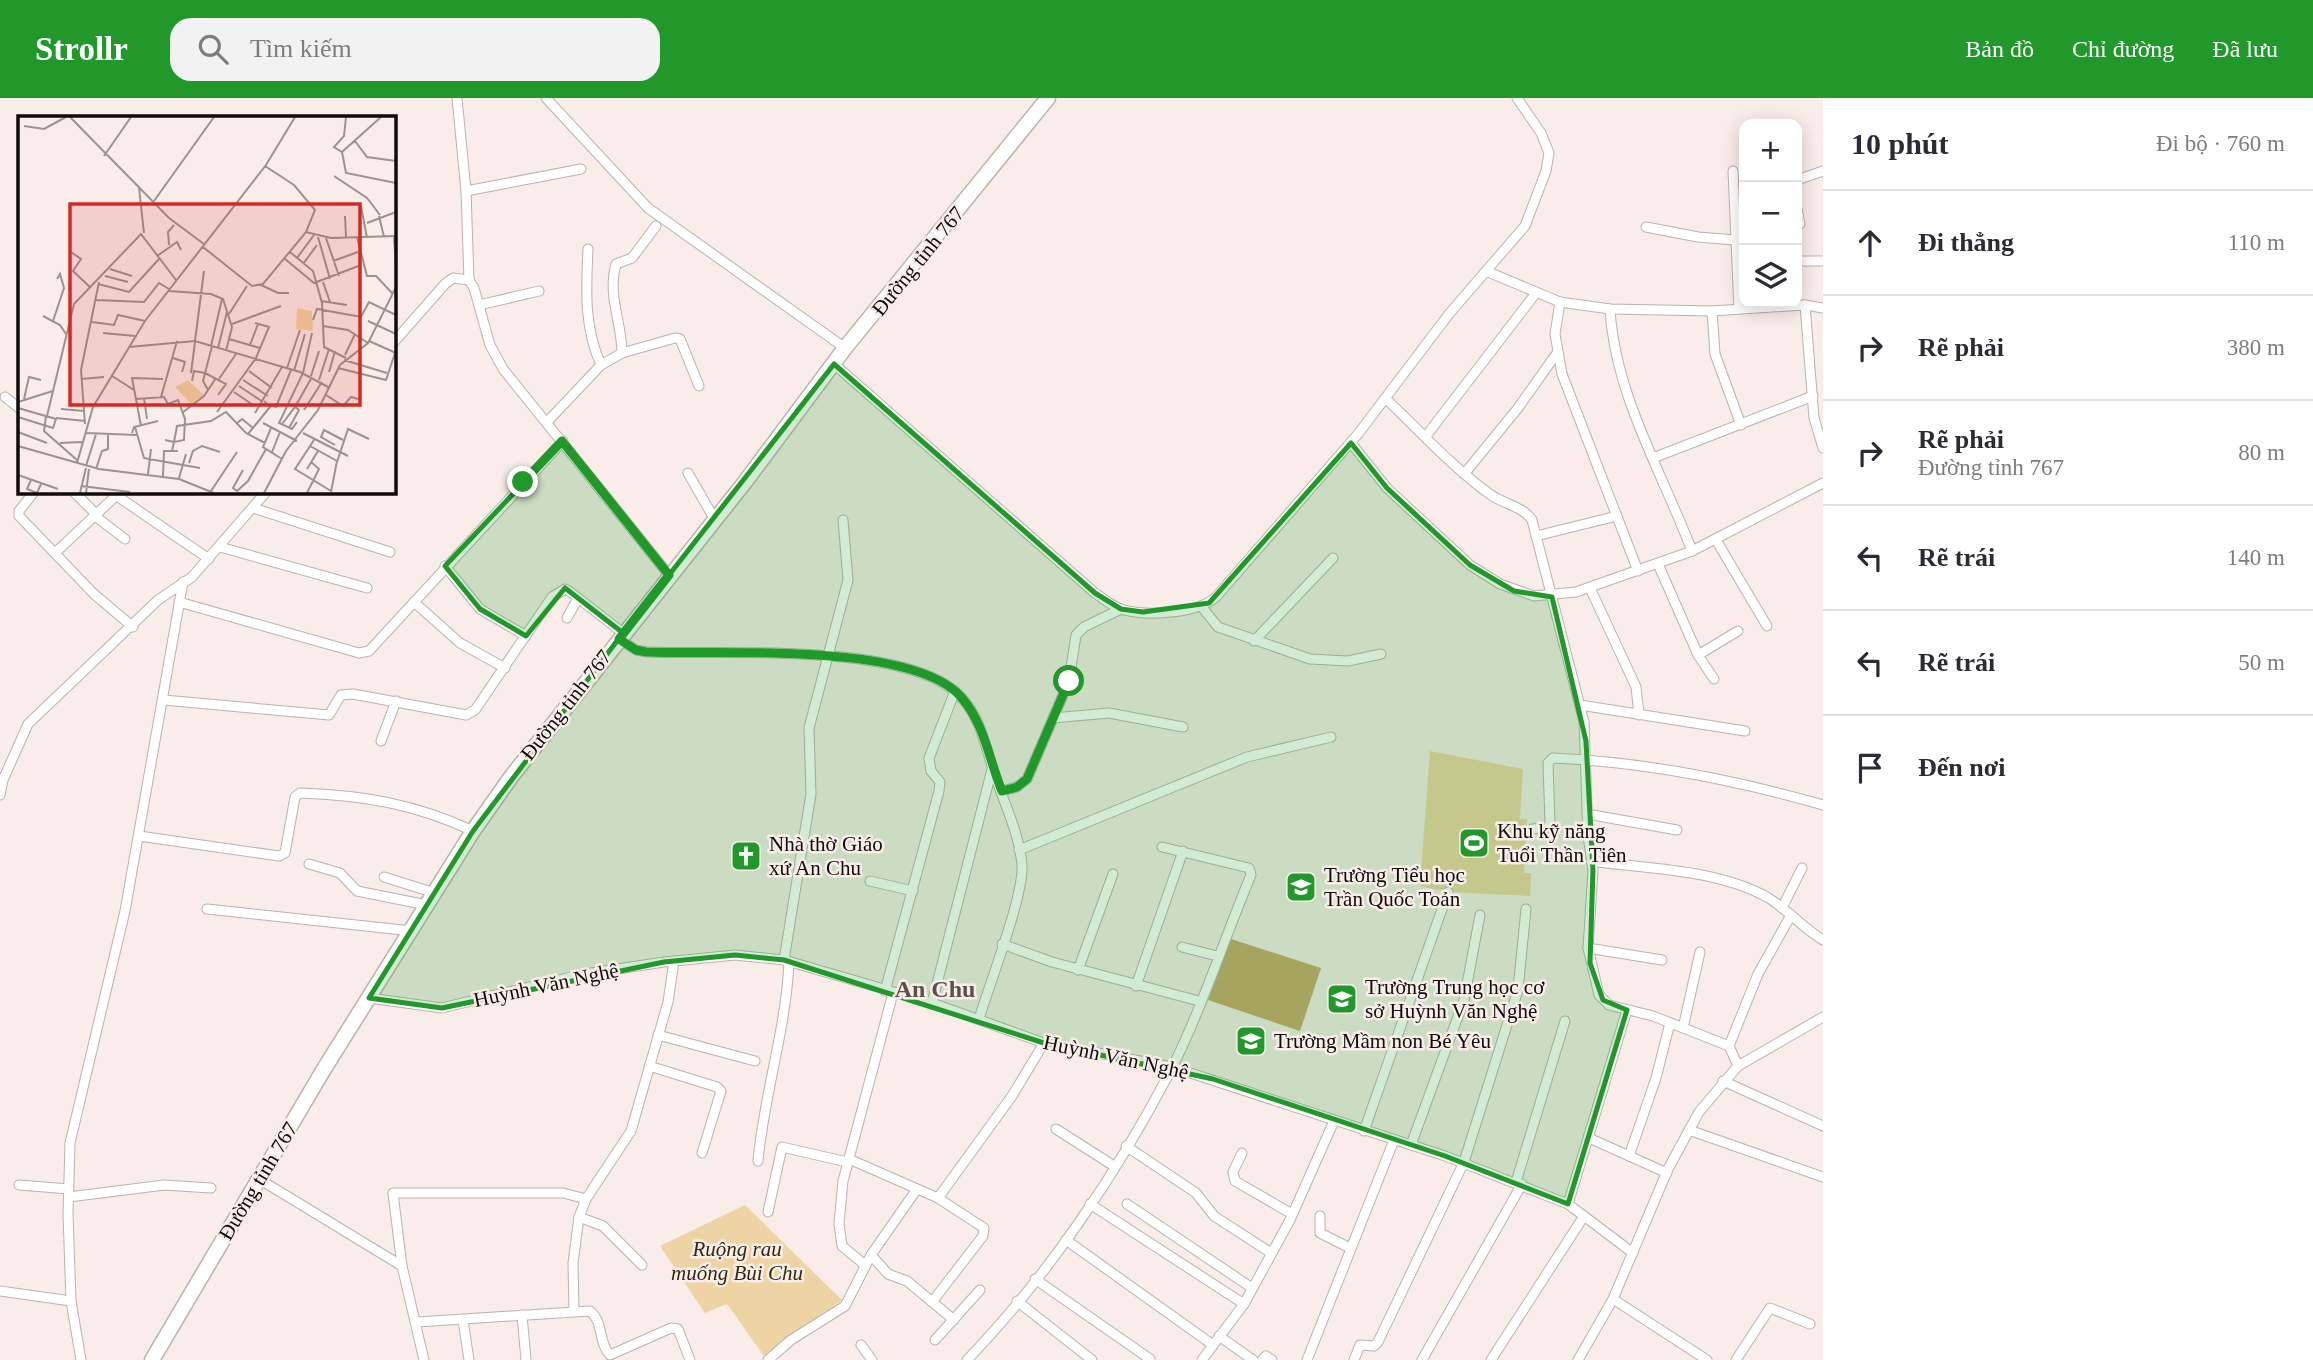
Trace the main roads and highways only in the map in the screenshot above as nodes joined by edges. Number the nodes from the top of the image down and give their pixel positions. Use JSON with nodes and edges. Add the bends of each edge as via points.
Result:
{"nodes":[{"id":1,"x":1048,"y":98,"type":"edge"},
{"id":2,"x":152,"y":1360,"type":"edge"}],
"edges":[{"from":1,"to":2,"type":"main road","name":"Đường tỉnh 767","via":[[535,743],[473,831],[369,998]]}]}
